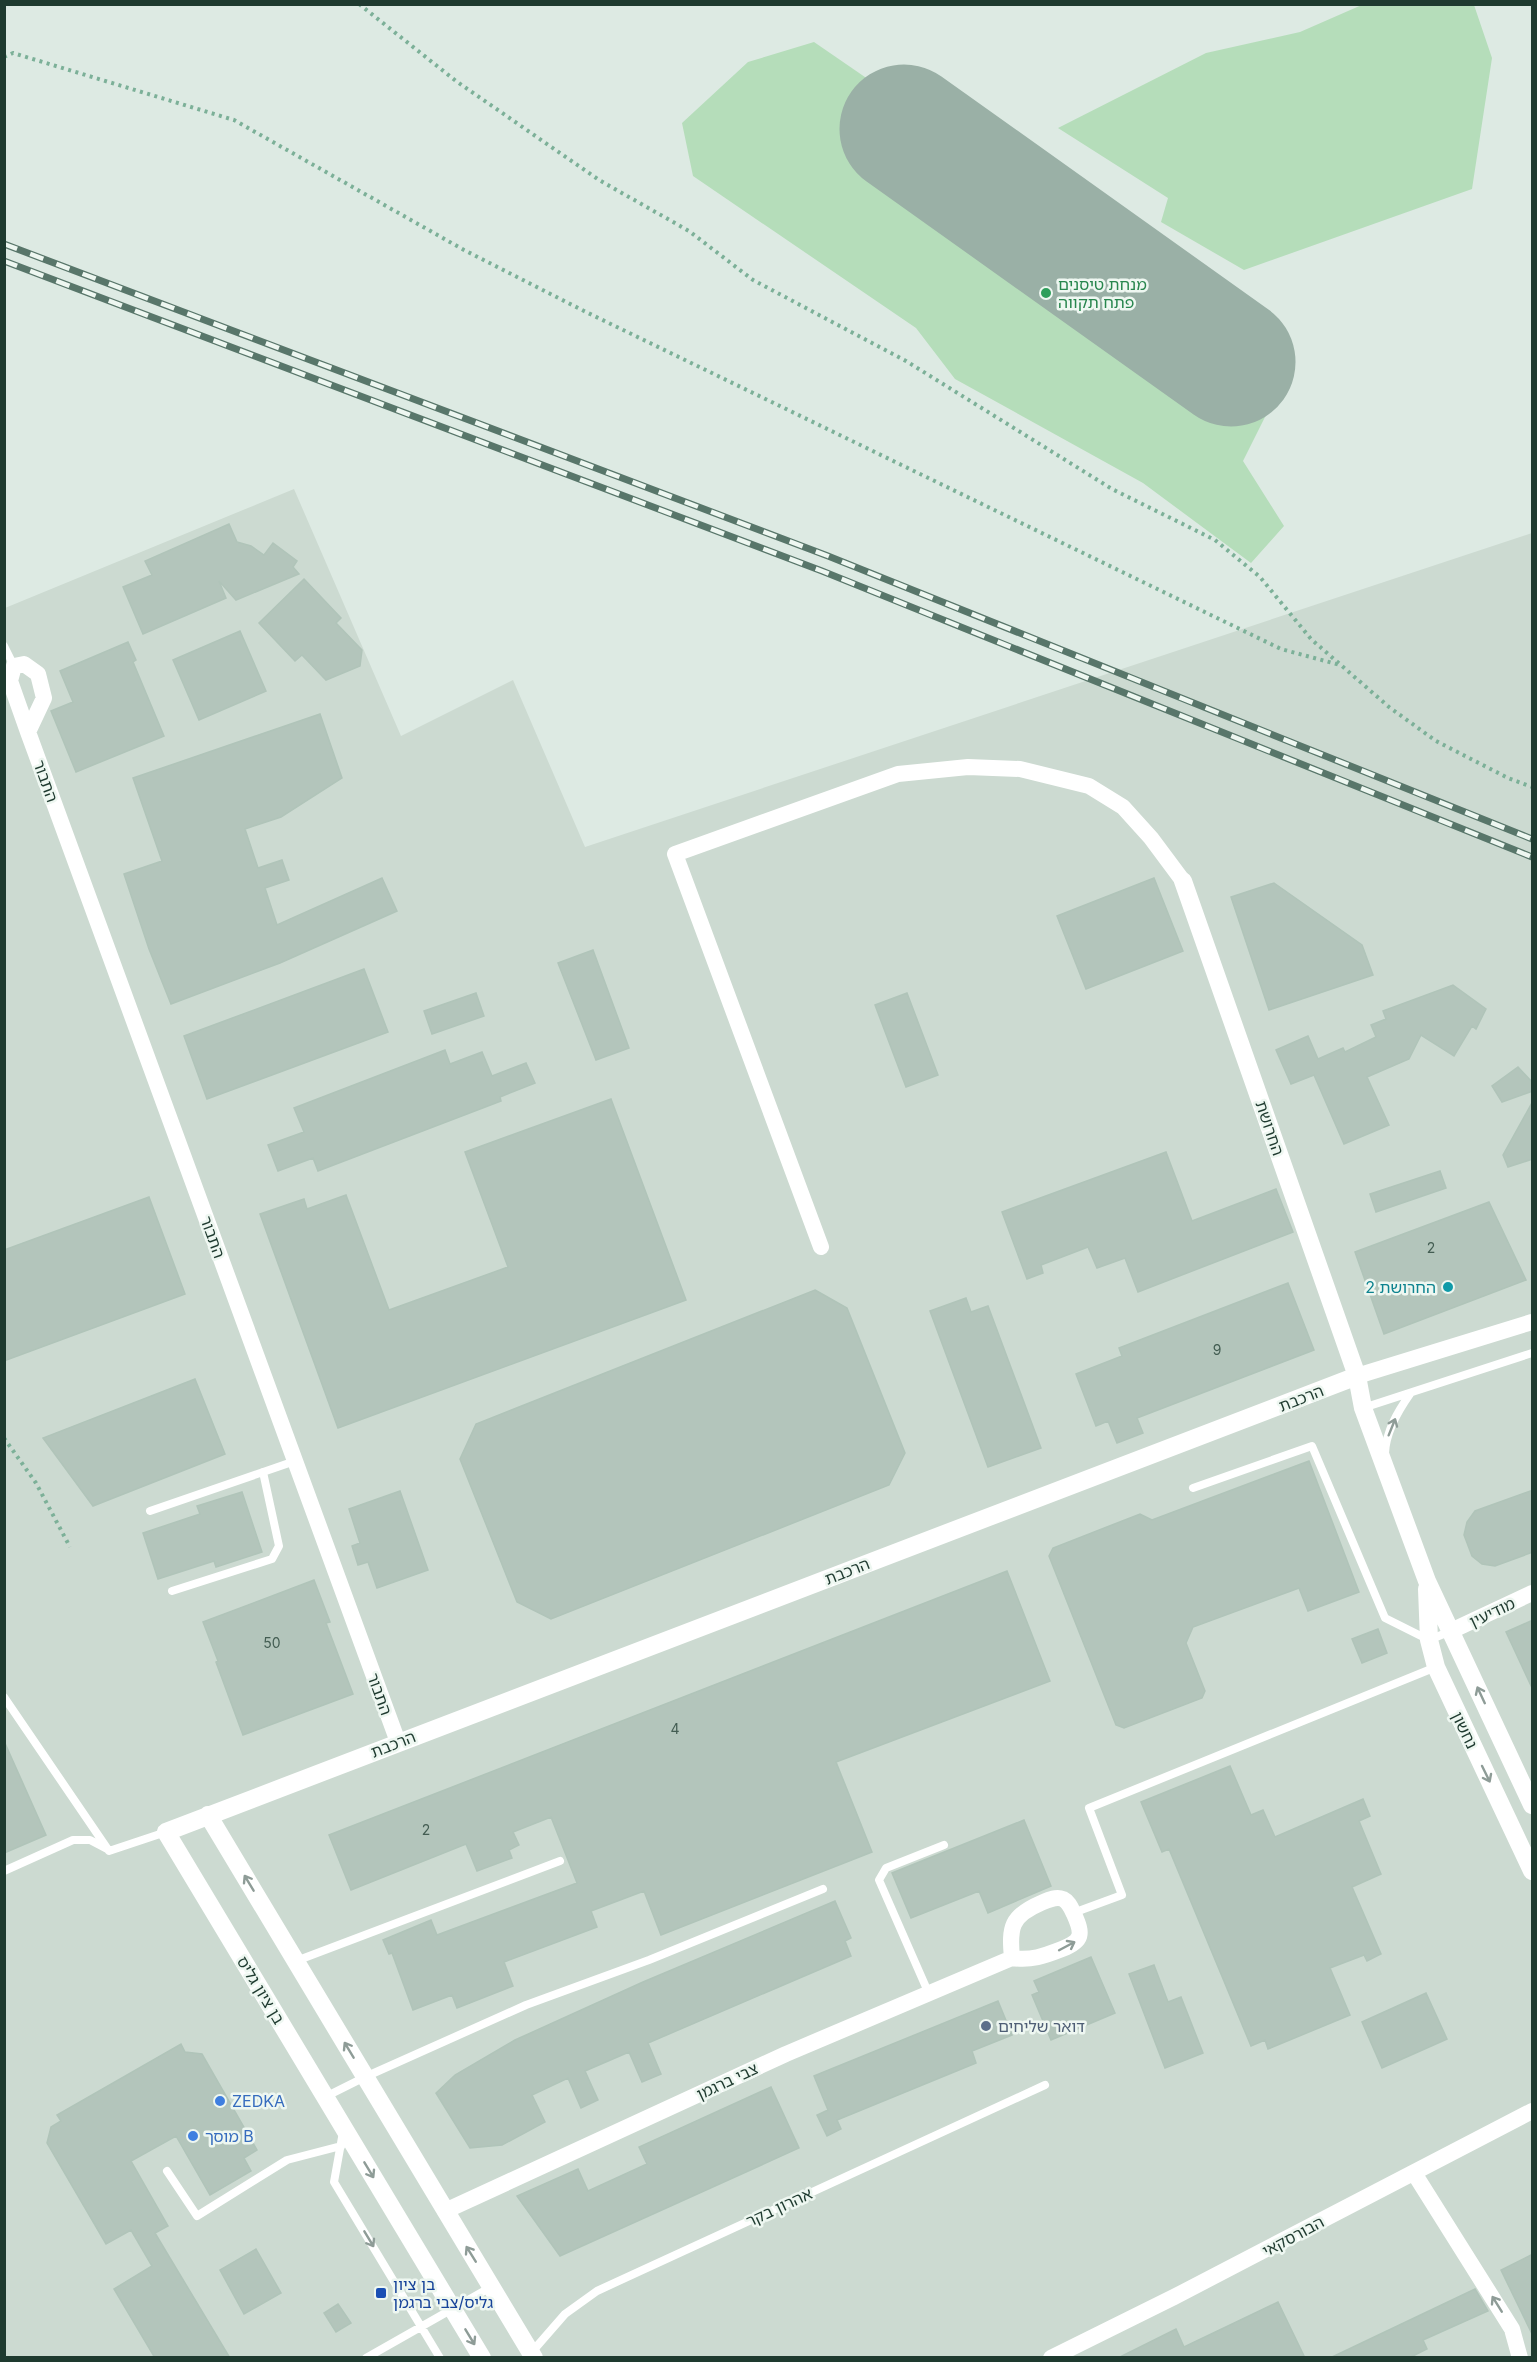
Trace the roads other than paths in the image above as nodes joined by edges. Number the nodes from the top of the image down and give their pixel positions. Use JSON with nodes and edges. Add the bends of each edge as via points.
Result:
{"nodes":[{"id":1,"x":4,"y":646,"type":"edge"},
{"id":2,"x":14,"y":666,"type":"junction"},
{"id":3,"x":28,"y":732,"type":"junction"},
{"id":4,"x":1183,"y":881,"type":"joint"},
{"id":5,"x":821,"y":1247,"type":"dead end"},
{"id":6,"x":1533,"y":1322,"type":"edge"},
{"id":7,"x":1533,"y":1353,"type":"edge"},
{"id":8,"x":1357,"y":1376,"type":"junction"},
{"id":9,"x":1411,"y":1393,"type":"junction"},
{"id":10,"x":1363,"y":1408,"type":"junction"},
{"id":11,"x":295,"y":1461,"type":"junction"},
{"id":12,"x":1384,"y":1465,"type":"junction"},
{"id":13,"x":263,"y":1472,"type":"junction"},
{"id":14,"x":1193,"y":1488,"type":"dead end"},
{"id":15,"x":150,"y":1511,"type":"dead end"},
{"id":16,"x":1427,"y":1581,"type":"junction"},
{"id":17,"x":172,"y":1591,"type":"dead end"},
{"id":18,"x":1533,"y":1593,"type":"edge"},
{"id":19,"x":1451,"y":1631,"type":"junction"},
{"id":20,"x":1429,"y":1640,"type":"junction"},
{"id":21,"x":1436,"y":1667,"type":"junction"},
{"id":22,"x":4,"y":1697,"type":"edge"},
{"id":23,"x":398,"y":1743,"type":"junction"},
{"id":24,"x":1533,"y":1805,"type":"edge"},
{"id":25,"x":208,"y":1815,"type":"junction"},
{"id":26,"x":166,"y":1832,"type":"junction"},
{"id":27,"x":945,"y":1845,"type":"dead end"},
{"id":28,"x":109,"y":1851,"type":"junction"},
{"id":29,"x":560,"y":1861,"type":"dead end"},
{"id":30,"x":4,"y":1871,"type":"edge"},
{"id":31,"x":1533,"y":1871,"type":"edge"},
{"id":32,"x":823,"y":1889,"type":"dead end"},
{"id":33,"x":1073,"y":1913,"type":"junction"},
{"id":34,"x":1012,"y":1958,"type":"junction"},
{"id":35,"x":296,"y":1961,"type":"junction"},
{"id":36,"x":929,"y":1994,"type":"junction"},
{"id":37,"x":365,"y":2077,"type":"junction"},
{"id":38,"x":1045,"y":2085,"type":"dead end"},
{"id":39,"x":325,"y":2097,"type":"junction"},
{"id":40,"x":1533,"y":2111,"type":"edge"},
{"id":41,"x":342,"y":2137,"type":"junction"},
{"id":42,"x":167,"y":2171,"type":"dead end"},
{"id":43,"x":1414,"y":2173,"type":"junction"},
{"id":44,"x":445,"y":2211,"type":"junction"},
{"id":45,"x":491,"y":2287,"type":"junction"},
{"id":46,"x":452,"y":2308,"type":"junction"},
{"id":47,"x":421,"y":2325,"type":"junction"},
{"id":48,"x":380,"y":2354,"type":"edge"},
{"id":49,"x":532,"y":2355,"type":"edge"},
{"id":50,"x":366,"y":2358,"type":"edge"},
{"id":51,"x":440,"y":2358,"type":"edge"},
{"id":52,"x":482,"y":2358,"type":"edge"},
{"id":53,"x":1051,"y":2358,"type":"edge"},
{"id":54,"x":1520,"y":2358,"type":"edge"}],
"edges":[{"from":1,"to":2,"type":"lane"},
{"from":2,"to":3,"type":"street","name":"התבור","via":[[10,681]]},
{"from":2,"to":3,"type":"street","via":[[24,664],[38,675],[44,698]]},
{"from":3,"to":11,"type":"street","name":"התבור"},
{"from":4,"to":5,"type":"street","via":[[1123,807],[1089,786],[1010,769],[968,767],[898,774],[675,854]]},
{"from":4,"to":8,"type":"street","name":"החרושת"},
{"from":6,"to":8,"type":"street","name":"הרכבת"},
{"from":7,"to":9,"type":"lane"},
{"from":8,"to":10,"type":"street","name":"נחשון"},
{"from":8,"to":23,"type":"street","name":"הרכבת"},
{"from":9,"to":10,"type":"lane"},
{"from":12,"to":9,"type":"lane","one_way":true,"via":[[1386,1442],[1394,1420]]},
{"from":10,"to":12,"type":"street","name":"נחשון"},
{"from":11,"to":13,"type":"lane"},
{"from":11,"to":23,"type":"street","name":"התבור"},
{"from":12,"to":16,"type":"street","name":"נחשון"},
{"from":13,"to":15,"type":"lane"},
{"from":13,"to":17,"type":"lane","via":[[279,1546],[272,1559]]},
{"from":14,"to":20,"type":"lane","via":[[1312,1446],[1385,1618]]},
{"from":16,"to":19,"type":"street","name":"נחשון"},
{"from":16,"to":20,"type":"street","name":"נחשון"},
{"from":18,"to":19,"type":"street","name":"מודיעין"},
{"from":19,"to":20,"type":"lane"},
{"from":24,"to":19,"type":"street","name":"נחשון","one_way":true},
{"from":20,"to":21,"type":"street","name":"נחשון"},
{"from":21,"to":31,"type":"street","name":"נחשון","one_way":true},
{"from":21,"to":33,"type":"lane","via":[[1089,1808],[1122,1895]]},
{"from":22,"to":28,"type":"lane"},
{"from":23,"to":25,"type":"street","name":"הרכבת"},
{"from":25,"to":26,"type":"street","name":"הרכבת"},
{"from":35,"to":25,"type":"street","one_way":true},
{"from":26,"to":28,"type":"lane"},
{"from":26,"to":39,"type":"street","name":"בן ציון גליס"},
{"from":27,"to":36,"type":"lane","via":[[886,1868],[879,1880]]},
{"from":28,"to":30,"type":"lane","via":[[90,1840],[73,1840]]},
{"from":29,"to":35,"type":"lane"},
{"from":32,"to":37,"type":"lane","via":[[526,2005]]},
{"from":34,"to":33,"type":"street","name":"צבי ברגמן","one_way":true,"via":[[1037,1958],[1074,1944],[1080,1927]]},
{"from":33,"to":34,"type":"street","via":[[1062,1898],[1052,1898],[1026,1910],[1011,1929]]},
{"from":34,"to":36,"type":"street","name":"צבי ברגמן"},
{"from":37,"to":35,"type":"street","one_way":true},
{"from":36,"to":44,"type":"street","name":"צבי ברגמן","via":[[786,2054]]},
{"from":37,"to":39,"type":"lane"},
{"from":37,"to":44,"type":"street"},
{"from":38,"to":49,"type":"lane","name":"אהרון בקר","via":[[597,2290],[565,2314]]},
{"from":39,"to":41,"type":"street","name":"בן ציון גליס"},
{"from":40,"to":43,"type":"street","name":"הבורסקאי"},
{"from":41,"to":42,"type":"lane","via":[[286,2160],[198,2216]]},
{"from":41,"to":46,"type":"street","name":"בן ציון גליס","one_way":true},
{"from":41,"to":47,"type":"lane","one_way":true,"via":[[334,2182]]},
{"from":43,"to":53,"type":"street","name":"הבורסקאי"},
{"from":54,"to":43,"type":"street","one_way":true,"via":[[1512,2329]]},
{"from":45,"to":44,"type":"street","one_way":true},
{"from":45,"to":46,"type":"lane"},
{"from":45,"to":49,"type":"street"},
{"from":46,"to":47,"type":"lane"},
{"from":46,"to":52,"type":"street","name":"בן ציון גליס","one_way":true},
{"from":47,"to":48,"type":"lane"},
{"from":47,"to":51,"type":"lane"},
{"from":48,"to":50,"type":"lane"}]}
